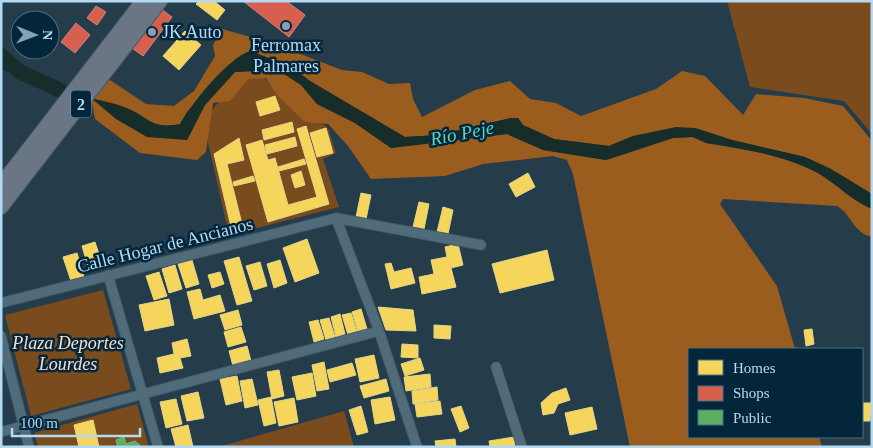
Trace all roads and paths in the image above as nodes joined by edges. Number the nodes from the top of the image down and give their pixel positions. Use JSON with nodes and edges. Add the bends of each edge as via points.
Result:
{"nodes":[{"id":1,"x":160,"y":1,"type":"edge"},
{"id":2,"x":140,"y":6,"type":"edge"},
{"id":3,"x":1,"y":185,"type":"edge"},
{"id":4,"x":1,"y":207,"type":"edge"},
{"id":5,"x":336,"y":218,"type":"junction"},
{"id":6,"x":481,"y":245,"type":"dead end"},
{"id":7,"x":108,"y":275,"type":"junction"},
{"id":8,"x":1,"y":303,"type":"edge"},
{"id":9,"x":379,"y":331,"type":"junction"},
{"id":10,"x":1,"y":336,"type":"edge"},
{"id":11,"x":496,"y":367,"type":"dead end"},
{"id":12,"x":142,"y":394,"type":"junction"},
{"id":13,"x":24,"y":426,"type":"junction"},
{"id":14,"x":1,"y":432,"type":"edge"},
{"id":15,"x":29,"y":447,"type":"edge"},
{"id":16,"x":158,"y":447,"type":"edge"},
{"id":17,"x":417,"y":447,"type":"edge"},
{"id":18,"x":522,"y":447,"type":"edge"}],
"edges":[{"from":1,"to":2,"type":"highway","number":"2"},
{"from":2,"to":3,"type":"highway","number":"2"},
{"from":2,"to":4,"type":"highway","number":"2"},
{"from":5,"to":6,"type":"street"},
{"from":5,"to":7,"type":"street","name":"Calle Hogar de Ancianos"},
{"from":5,"to":9,"type":"street"},
{"from":7,"to":8,"type":"street","name":"Calle Hogar de Ancianos"},
{"from":7,"to":12,"type":"street"},
{"from":9,"to":12,"type":"street"},
{"from":9,"to":17,"type":"street"},
{"from":10,"to":13,"type":"street"},
{"from":11,"to":18,"type":"street"},
{"from":12,"to":13,"type":"street"},
{"from":12,"to":16,"type":"street"},
{"from":13,"to":14,"type":"street"},
{"from":13,"to":15,"type":"street"}]}
